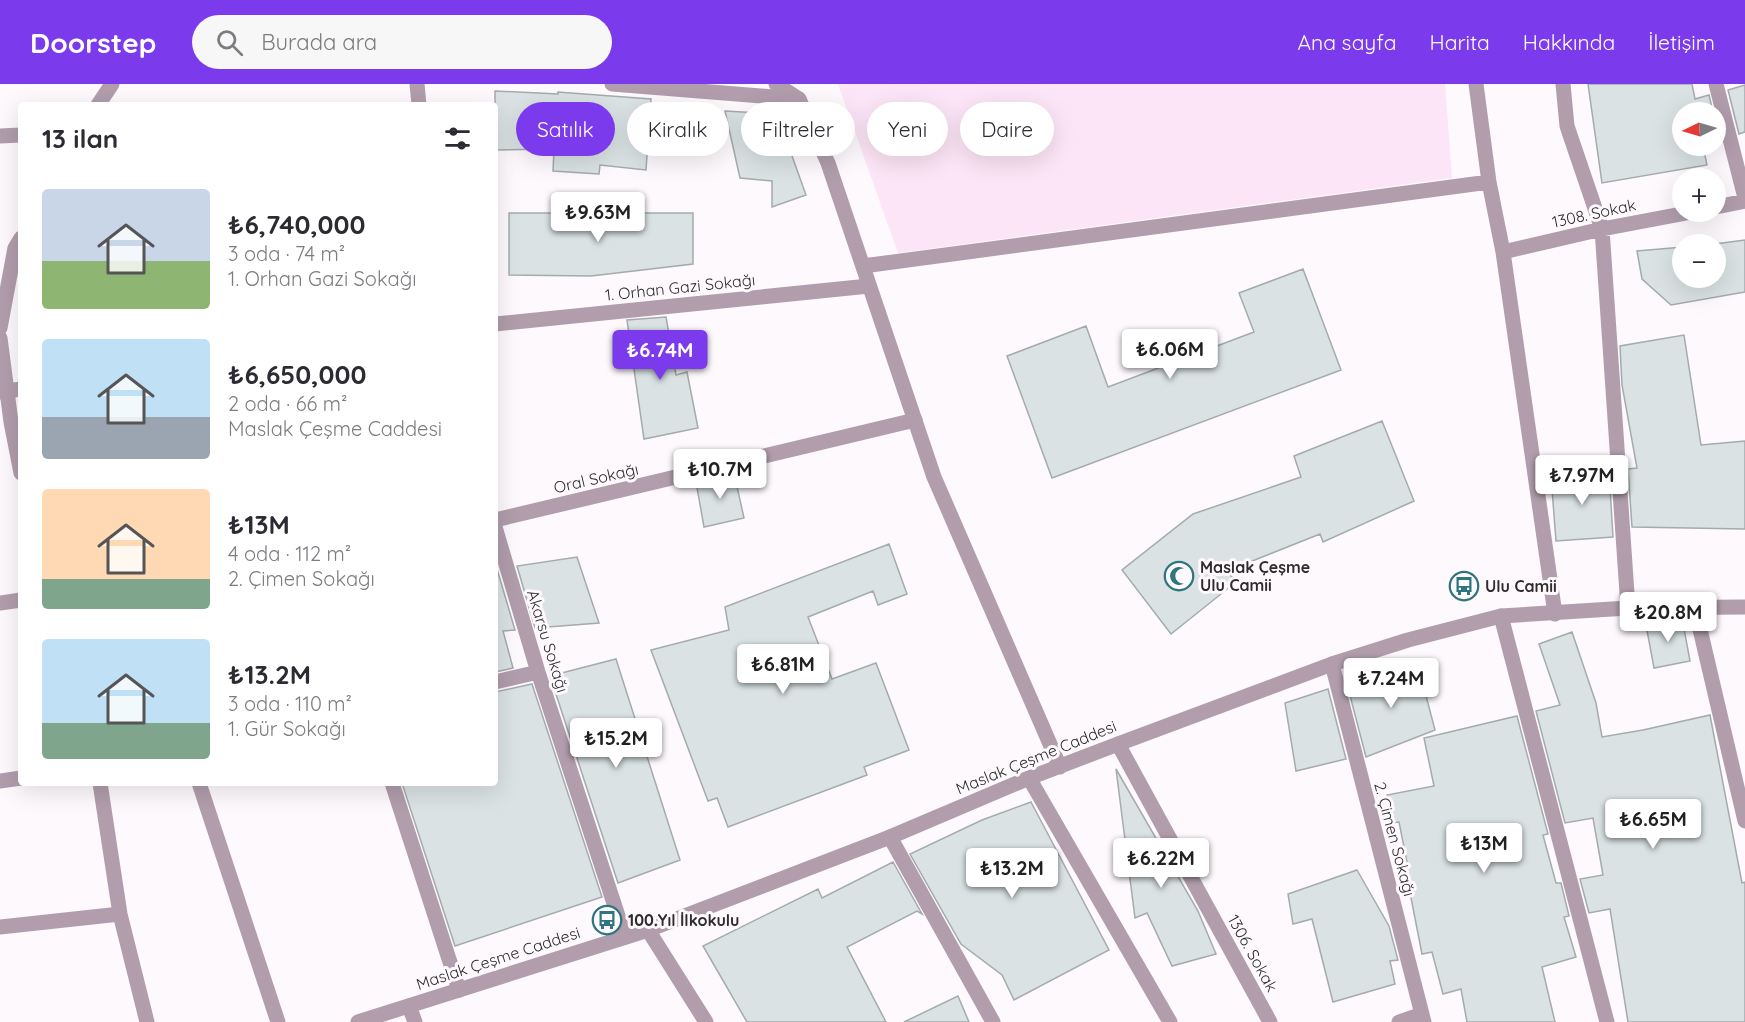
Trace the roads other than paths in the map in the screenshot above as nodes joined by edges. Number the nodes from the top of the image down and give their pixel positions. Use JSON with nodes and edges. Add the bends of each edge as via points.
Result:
{"nodes":[{"id":1,"x":112,"y":84,"type":"edge"},
{"id":2,"x":417,"y":84,"type":"edge"},
{"id":3,"x":612,"y":84,"type":"edge"},
{"id":4,"x":777,"y":84,"type":"edge"},
{"id":5,"x":1476,"y":84,"type":"edge"},
{"id":6,"x":1563,"y":84,"type":"edge"},
{"id":7,"x":1716,"y":84,"type":"edge"},
{"id":8,"x":799,"y":99,"type":"junction"},
{"id":9,"x":100,"y":102,"type":"edge"},
{"id":10,"x":419,"y":102,"type":"edge"},
{"id":11,"x":18,"y":135,"type":"edge"},
{"id":12,"x":0,"y":136,"type":"edge"},
{"id":13,"x":1489,"y":182,"type":"junction"},
{"id":14,"x":1745,"y":200,"type":"edge"},
{"id":15,"x":1726,"y":205,"type":"edge"},
{"id":16,"x":1672,"y":216,"type":"edge"},
{"id":17,"x":1602,"y":229,"type":"junction"},
{"id":18,"x":18,"y":244,"type":"edge"},
{"id":19,"x":1503,"y":252,"type":"junction"},
{"id":20,"x":863,"y":266,"type":"junction"},
{"id":21,"x":869,"y":285,"type":"junction"},
{"id":22,"x":2,"y":308,"type":"edge"},
{"id":23,"x":498,"y":324,"type":"edge"},
{"id":24,"x":0,"y":328,"type":"edge"},
{"id":25,"x":0,"y":339,"type":"edge"},
{"id":26,"x":9,"y":390,"type":"edge"},
{"id":27,"x":915,"y":420,"type":"junction"},
{"id":28,"x":18,"y":452,"type":"edge"},
{"id":29,"x":498,"y":519,"type":"edge"},
{"id":30,"x":498,"y":536,"type":"edge"},
{"id":31,"x":18,"y":600,"type":"edge"},
{"id":32,"x":0,"y":603,"type":"edge"},
{"id":33,"x":1628,"y":608,"type":"junction"},
{"id":34,"x":1695,"y":608,"type":"junction"},
{"id":35,"x":1745,"y":608,"type":"edge"},
{"id":36,"x":1555,"y":614,"type":"junction"},
{"id":37,"x":1501,"y":616,"type":"junction"},
{"id":38,"x":1332,"y":664,"type":"junction"},
{"id":39,"x":538,"y":672,"type":"junction"},
{"id":40,"x":498,"y":681,"type":"edge"},
{"id":41,"x":1118,"y":744,"type":"junction"},
{"id":42,"x":1060,"y":767,"type":"junction"},
{"id":43,"x":18,"y":778,"type":"edge"},
{"id":44,"x":1029,"y":778,"type":"junction"},
{"id":45,"x":0,"y":781,"type":"edge"},
{"id":46,"x":100,"y":786,"type":"edge"},
{"id":47,"x":200,"y":786,"type":"edge"},
{"id":48,"x":393,"y":786,"type":"edge"},
{"id":49,"x":1745,"y":821,"type":"edge"},
{"id":50,"x":890,"y":837,"type":"junction"},
{"id":51,"x":120,"y":914,"type":"junction"},
{"id":52,"x":0,"y":927,"type":"edge"},
{"id":53,"x":648,"y":930,"type":"junction"},
{"id":54,"x":625,"y":937,"type":"junction"},
{"id":55,"x":459,"y":990,"type":"junction"},
{"id":56,"x":409,"y":1006,"type":"junction"},
{"id":57,"x":1423,"y":1018,"type":"edge"},
{"id":58,"x":147,"y":1022,"type":"edge"},
{"id":59,"x":278,"y":1022,"type":"edge"},
{"id":60,"x":358,"y":1022,"type":"edge"},
{"id":61,"x":415,"y":1022,"type":"edge"},
{"id":62,"x":706,"y":1022,"type":"edge"},
{"id":63,"x":993,"y":1022,"type":"edge"},
{"id":64,"x":1170,"y":1022,"type":"edge"},
{"id":65,"x":1270,"y":1022,"type":"edge"},
{"id":66,"x":1400,"y":1022,"type":"edge"},
{"id":67,"x":1607,"y":1022,"type":"edge"}],
"edges":[{"from":1,"to":9,"type":"street"},
{"from":2,"to":10,"type":"street"},
{"from":3,"to":8,"type":"street"},
{"from":4,"to":8,"type":"street"},
{"from":5,"to":13,"type":"street"},
{"from":6,"to":17,"type":"street","via":[[1567,126]]},
{"from":7,"to":14,"type":"street"},
{"from":8,"to":20,"type":"street","via":[[828,164]]},
{"from":11,"to":12,"type":"street"},
{"from":13,"to":19,"type":"street"},
{"from":13,"to":20,"type":"street"},
{"from":14,"to":15,"type":"street"},
{"from":16,"to":17,"type":"street","name":"1308. Sokak"},
{"from":17,"to":19,"type":"street","name":"1308. Sokak"},
{"from":17,"to":33,"type":"street"},
{"from":18,"to":22,"type":"street"},
{"from":19,"to":36,"type":"street"},
{"from":20,"to":21,"type":"street"},
{"from":21,"to":23,"type":"street","name":"1. Orhan Gazi Sokağı"},
{"from":21,"to":27,"type":"street"},
{"from":22,"to":24,"type":"street"},
{"from":25,"to":26,"type":"street"},
{"from":26,"to":28,"type":"street"},
{"from":27,"to":29,"type":"street","name":"Oral Sokağı"},
{"from":27,"to":42,"type":"street","via":[[934,477]]},
{"from":30,"to":39,"type":"street","name":"Akarsu Sokağı"},
{"from":31,"to":32,"type":"street"},
{"from":33,"to":34,"type":"street","name":"Maslak Çeşme Caddesi"},
{"from":33,"to":36,"type":"street","name":"Maslak Çeşme Caddesi"},
{"from":34,"to":35,"type":"street","name":"Maslak Çeşme Caddesi"},
{"from":34,"to":49,"type":"street"},
{"from":36,"to":37,"type":"street","name":"Maslak Çeşme Caddesi"},
{"from":37,"to":38,"type":"street","name":"Maslak Çeşme Caddesi"},
{"from":37,"to":67,"type":"street"},
{"from":38,"to":41,"type":"street","name":"Maslak Çeşme Caddesi"},
{"from":38,"to":57,"type":"street","name":"2. Çimen Sokağı"},
{"from":39,"to":40,"type":"street"},
{"from":39,"to":54,"type":"street","name":"Akarsu Sokağı"},
{"from":41,"to":42,"type":"street","name":"Maslak Çeşme Caddesi"},
{"from":41,"to":65,"type":"street","name":"1306. Sokak"},
{"from":42,"to":44,"type":"street","name":"Maslak Çeşme Caddesi"},
{"from":43,"to":45,"type":"street"},
{"from":44,"to":50,"type":"street","name":"Maslak Çeşme Caddesi"},
{"from":44,"to":64,"type":"street"},
{"from":46,"to":51,"type":"street"},
{"from":47,"to":59,"type":"street"},
{"from":48,"to":55,"type":"street"},
{"from":50,"to":53,"type":"street","name":"Maslak Çeşme Caddesi"},
{"from":50,"to":63,"type":"street"},
{"from":51,"to":52,"type":"street"},
{"from":51,"to":58,"type":"street"},
{"from":53,"to":54,"type":"street","name":"Maslak Çeşme Caddesi"},
{"from":53,"to":62,"type":"street"},
{"from":54,"to":55,"type":"street","name":"Maslak Çeşme Caddesi"},
{"from":55,"to":56,"type":"street","name":"Maslak Çeşme Caddesi"},
{"from":56,"to":60,"type":"street","name":"Maslak Çeşme Caddesi"},
{"from":56,"to":61,"type":"street"},
{"from":57,"to":66,"type":"street"}]}
